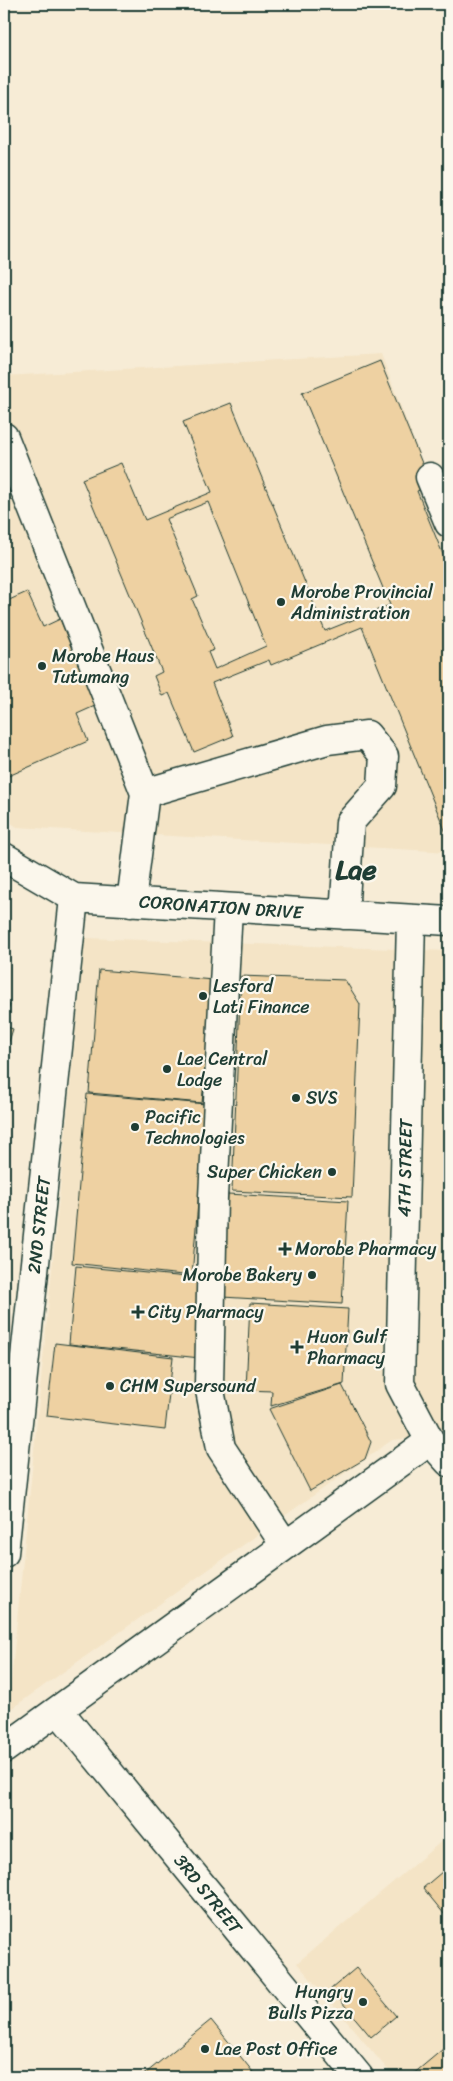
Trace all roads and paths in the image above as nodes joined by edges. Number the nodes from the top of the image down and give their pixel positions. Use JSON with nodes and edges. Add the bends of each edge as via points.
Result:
{"nodes":[{"id":1,"x":4,"y":437,"type":"edge"},
{"id":2,"x":430,"y":477,"type":"dead end"},
{"id":3,"x":449,"y":523,"type":"edge"},
{"id":4,"x":145,"y":793,"type":"junction"},
{"id":5,"x":4,"y":857,"type":"edge"},
{"id":6,"x":74,"y":898,"type":"junction"},
{"id":7,"x":131,"y":902,"type":"junction"},
{"id":8,"x":228,"y":908,"type":"junction"},
{"id":9,"x":344,"y":915,"type":"junction"},
{"id":10,"x":411,"y":920,"type":"junction"},
{"id":11,"x":449,"y":921,"type":"edge"},
{"id":12,"x":12,"y":1399,"type":"edge"},
{"id":13,"x":430,"y":1441,"type":"junction"},
{"id":14,"x":449,"y":1462,"type":"edge"},
{"id":15,"x":285,"y":1545,"type":"junction"},
{"id":16,"x":4,"y":1553,"type":"edge"},
{"id":17,"x":58,"y":1710,"type":"junction"},
{"id":18,"x":4,"y":1749,"type":"edge"},
{"id":19,"x":359,"y":2077,"type":"edge"}],
"edges":[{"from":1,"to":4,"type":"street"},
{"from":2,"to":3,"type":"street"},
{"from":4,"to":7,"type":"street"},
{"from":4,"to":9,"type":"street","via":[[327,740],[367,735],[384,756],[382,786],[350,822]]},
{"from":5,"to":6,"type":"street","name":"CORONATION DRIVE"},
{"from":6,"to":7,"type":"street","name":"CORONATION DRIVE"},
{"from":6,"to":12,"type":"street","name":"2ND STREET"},
{"from":7,"to":8,"type":"street","name":"CORONATION DRIVE"},
{"from":8,"to":9,"type":"street","name":"CORONATION DRIVE"},
{"from":8,"to":15,"type":"street","via":[[212,1197],[209,1385],[221,1448]]},
{"from":9,"to":10,"type":"street","name":"CORONATION DRIVE"},
{"from":10,"to":11,"type":"street","name":"CORONATION DRIVE"},
{"from":10,"to":13,"type":"street","name":"4TH STREET","via":[[400,1384]]},
{"from":12,"to":16,"type":"street","name":"2ND STREET"},
{"from":13,"to":14,"type":"street","name":"4TH STREET"},
{"from":13,"to":15,"type":"street"},
{"from":15,"to":17,"type":"street"},
{"from":17,"to":18,"type":"street"},
{"from":17,"to":19,"type":"street","name":"3RD STREET"}]}
